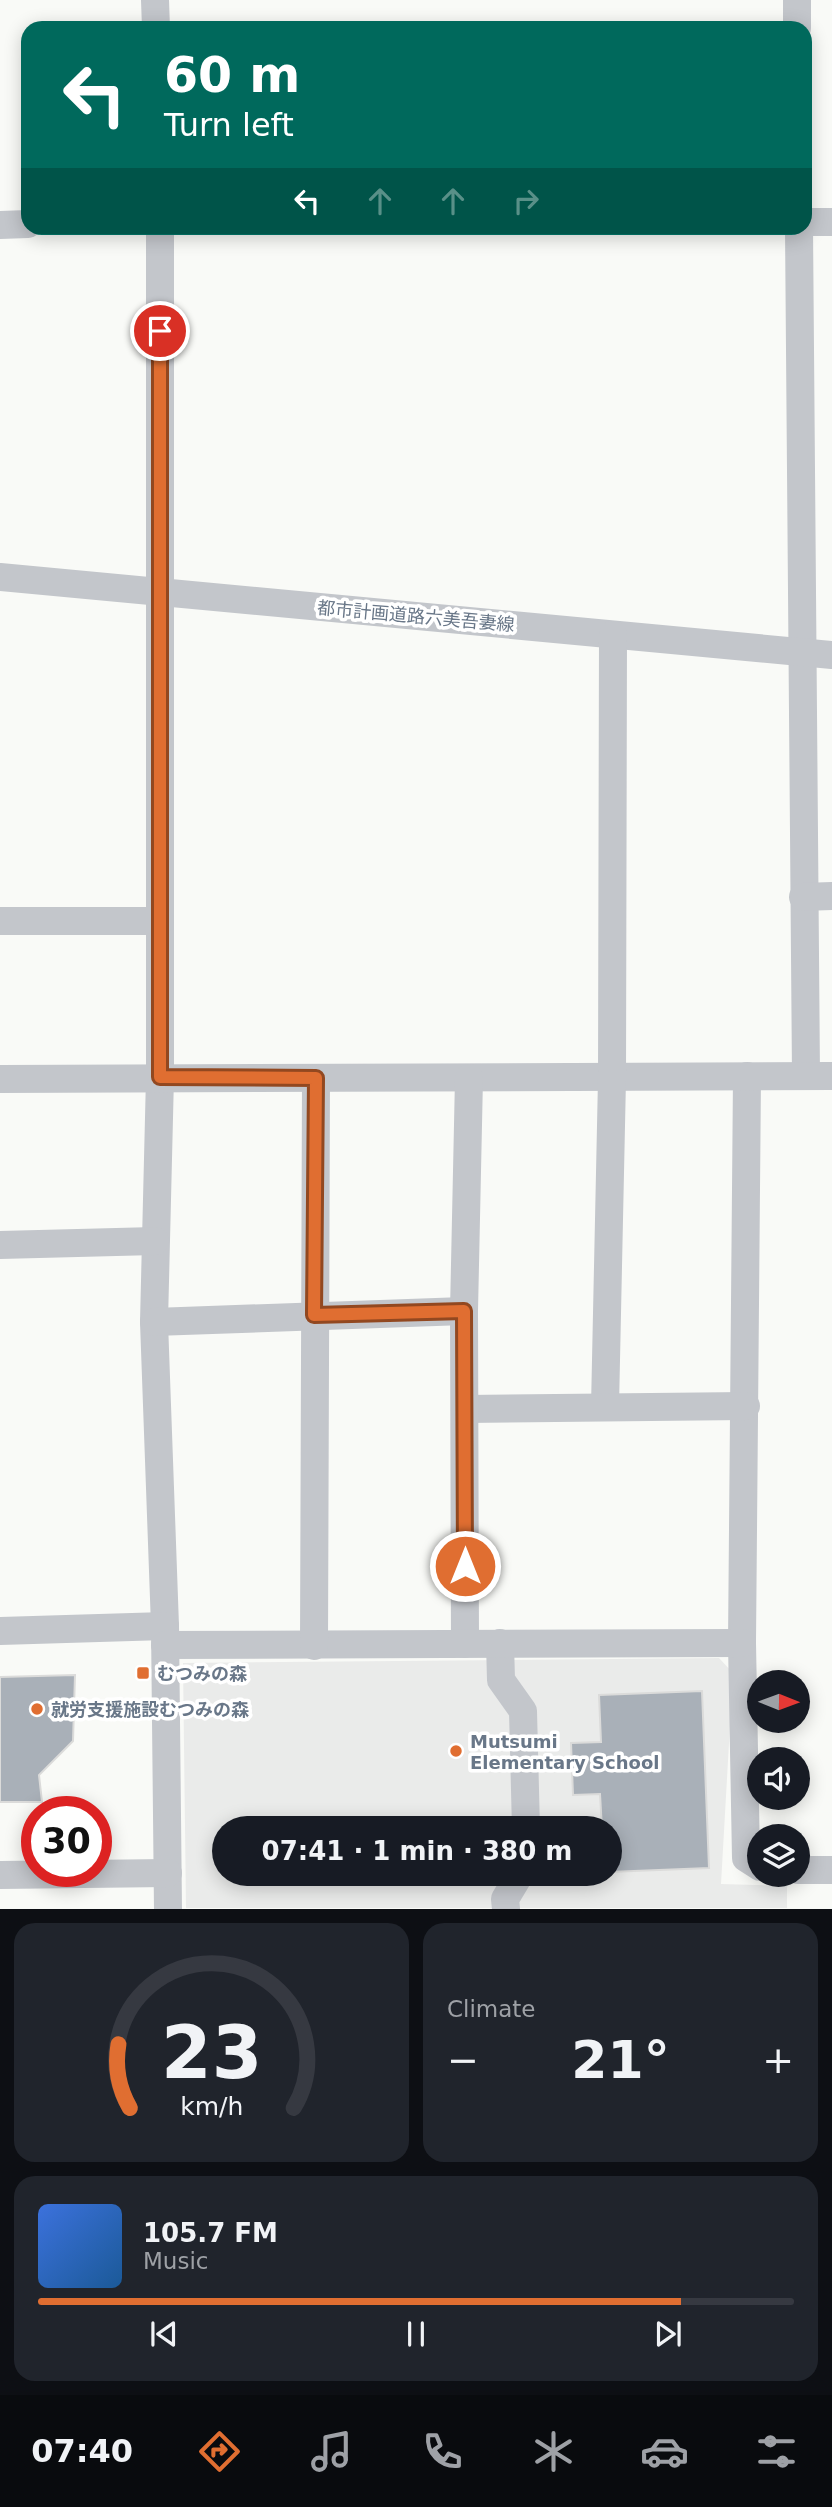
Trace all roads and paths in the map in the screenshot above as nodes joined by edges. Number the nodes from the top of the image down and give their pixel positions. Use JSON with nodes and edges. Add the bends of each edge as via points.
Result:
{"nodes":[{"id":1,"x":155,"y":0,"type":"edge"},
{"id":2,"x":797,"y":0,"type":"edge"},
{"id":3,"x":156,"y":21,"type":"edge"},
{"id":4,"x":797,"y":21,"type":"edge"},
{"id":5,"x":812,"y":222,"type":"edge"},
{"id":6,"x":832,"y":222,"type":"edge"},
{"id":7,"x":21,"y":224,"type":"edge"},
{"id":8,"x":0,"y":225,"type":"edge"},
{"id":9,"x":160,"y":235,"type":"edge"},
{"id":10,"x":799,"y":235,"type":"edge"},
{"id":11,"x":0,"y":577,"type":"edge"},
{"id":12,"x":159,"y":592,"type":"junction"},
{"id":13,"x":613,"y":635,"type":"junction"},
{"id":14,"x":803,"y":653,"type":"junction"},
{"id":15,"x":832,"y":656,"type":"edge"},
{"id":16,"x":832,"y":896,"type":"edge"},
{"id":17,"x":803,"y":897,"type":"junction"},
{"id":18,"x":0,"y":921,"type":"edge"},
{"id":19,"x":160,"y":921,"type":"junction"},
{"id":20,"x":747,"y":1076,"type":"junction"},
{"id":21,"x":819,"y":1076,"type":"edge"},
{"id":22,"x":160,"y":1077,"type":"junction"},
{"id":23,"x":316,"y":1078,"type":"junction"},
{"id":24,"x":469,"y":1078,"type":"junction"},
{"id":25,"x":0,"y":1079,"type":"edge"},
{"id":26,"x":611,"y":1079,"type":"junction"},
{"id":27,"x":155,"y":1241,"type":"junction"},
{"id":28,"x":0,"y":1245,"type":"edge"},
{"id":29,"x":464,"y":1311,"type":"junction"},
{"id":30,"x":314,"y":1315,"type":"junction"},
{"id":31,"x":154,"y":1322,"type":"junction"},
{"id":32,"x":746,"y":1406,"type":"junction"},
{"id":33,"x":605,"y":1407,"type":"junction"},
{"id":34,"x":465,"y":1409,"type":"junction"},
{"id":35,"x":0,"y":1632,"type":"edge"},
{"id":36,"x":165,"y":1635,"type":"junction"},
{"id":37,"x":500,"y":1643,"type":"junction"},
{"id":38,"x":742,"y":1643,"type":"junction"},
{"id":39,"x":465,"y":1644,"type":"junction"},
{"id":40,"x":314,"y":1646,"type":"junction"},
{"id":41,"x":526,"y":1816,"type":"edge"},
{"id":42,"x":747,"y":1859,"type":"edge"},
{"id":43,"x":810,"y":1870,"type":"edge"},
{"id":44,"x":832,"y":1870,"type":"edge"},
{"id":45,"x":167,"y":1874,"type":"junction"},
{"id":46,"x":0,"y":1875,"type":"edge"},
{"id":47,"x":513,"y":1886,"type":"edge"},
{"id":48,"x":168,"y":1909,"type":"edge"},
{"id":49,"x":506,"y":1909,"type":"edge"}],
"edges":[{"from":1,"to":3,"type":"street"},
{"from":2,"to":4,"type":"street"},
{"from":5,"to":6,"type":"street"},
{"from":7,"to":8,"type":"street"},
{"from":9,"to":12,"type":"street"},
{"from":10,"to":14,"type":"street"},
{"from":11,"to":12,"type":"street","name":"都市計画道路六美吾妻線"},
{"from":12,"to":13,"type":"street","name":"都市計画道路六美吾妻線"},
{"from":12,"to":19,"type":"street"},
{"from":13,"to":14,"type":"street","name":"都市計画道路六美吾妻線"},
{"from":13,"to":26,"type":"street"},
{"from":14,"to":15,"type":"street","name":"都市計画道路六美吾妻線"},
{"from":14,"to":17,"type":"street"},
{"from":16,"to":17,"type":"street"},
{"from":17,"to":21,"type":"street"},
{"from":18,"to":19,"type":"street"},
{"from":19,"to":22,"type":"street"},
{"from":20,"to":21,"type":"street"},
{"from":20,"to":26,"type":"street"},
{"from":20,"to":32,"type":"street"},
{"from":22,"to":23,"type":"street"},
{"from":22,"to":25,"type":"street"},
{"from":22,"to":27,"type":"street"},
{"from":23,"to":24,"type":"street"},
{"from":23,"to":30,"type":"street"},
{"from":24,"to":26,"type":"street"},
{"from":24,"to":29,"type":"street"},
{"from":26,"to":33,"type":"street"},
{"from":27,"to":28,"type":"street"},
{"from":27,"to":31,"type":"street"},
{"from":29,"to":30,"type":"street"},
{"from":29,"to":34,"type":"street"},
{"from":30,"to":31,"type":"street"},
{"from":30,"to":40,"type":"street"},
{"from":31,"to":36,"type":"street"},
{"from":32,"to":33,"type":"street"},
{"from":32,"to":38,"type":"street"},
{"from":33,"to":34,"type":"street"},
{"from":34,"to":39,"type":"street"},
{"from":35,"to":36,"type":"street"},
{"from":36,"to":40,"type":"street"},
{"from":36,"to":45,"type":"street"},
{"from":37,"to":38,"type":"street"},
{"from":37,"to":39,"type":"street"},
{"from":37,"to":41,"type":"street","via":[[501,1680],[523,1711]]},
{"from":38,"to":42,"type":"street"},
{"from":39,"to":40,"type":"street"},
{"from":43,"to":44,"type":"street"},
{"from":45,"to":46,"type":"street"},
{"from":45,"to":48,"type":"street"},
{"from":47,"to":49,"type":"street","via":[[505,1899]]}]}
